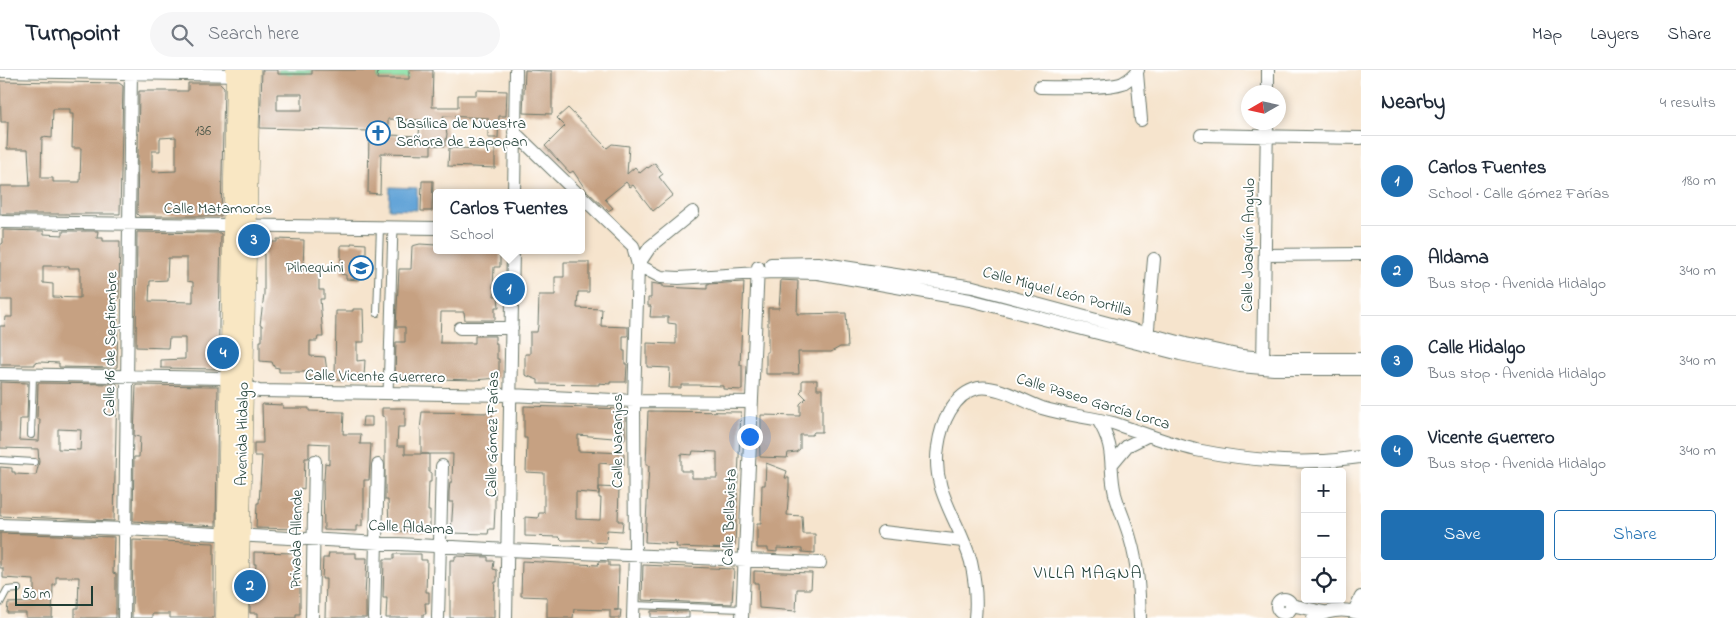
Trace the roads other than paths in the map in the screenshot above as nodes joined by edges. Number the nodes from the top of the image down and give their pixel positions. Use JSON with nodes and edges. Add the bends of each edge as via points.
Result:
{"nodes":[{"id":1,"x":516,"y":70,"type":"edge"},
{"id":2,"x":1268,"y":70,"type":"edge"},
{"id":3,"x":0,"y":71,"type":"edge"},
{"id":4,"x":131,"y":71,"type":"edge"},
{"id":5,"x":1137,"y":71,"type":"edge"},
{"id":6,"x":243,"y":73,"type":"edge"},
{"id":7,"x":1268,"y":85,"type":"edge"},
{"id":8,"x":1040,"y":87,"type":"dead end"},
{"id":9,"x":1141,"y":120,"type":"dead end"},
{"id":10,"x":1267,"y":130,"type":"edge"},
{"id":11,"x":514,"y":132,"type":"junction"},
{"id":12,"x":1201,"y":135,"type":"dead end"},
{"id":13,"x":1267,"y":136,"type":"junction"},
{"id":14,"x":1361,"y":138,"type":"edge"},
{"id":15,"x":514,"y":189,"type":"edge"},
{"id":16,"x":573,"y":189,"type":"edge"},
{"id":17,"x":585,"y":200,"type":"edge"},
{"id":18,"x":693,"y":212,"type":"dead end"},
{"id":19,"x":0,"y":222,"type":"edge"},
{"id":20,"x":129,"y":224,"type":"junction"},
{"id":21,"x":240,"y":225,"type":"junction"},
{"id":22,"x":380,"y":227,"type":"junction"},
{"id":23,"x":393,"y":227,"type":"junction"},
{"id":24,"x":433,"y":228,"type":"edge"},
{"id":25,"x":513,"y":254,"type":"edge"},
{"id":26,"x":1265,"y":254,"type":"junction"},
{"id":27,"x":1361,"y":254,"type":"edge"},
{"id":28,"x":1154,"y":259,"type":"dead end"},
{"id":29,"x":638,"y":265,"type":"junction"},
{"id":30,"x":754,"y":271,"type":"junction"},
{"id":31,"x":376,"y":313,"type":"dead end"},
{"id":32,"x":460,"y":328,"type":"dead end"},
{"id":33,"x":512,"y":328,"type":"junction"},
{"id":34,"x":1147,"y":339,"type":"junction"},
{"id":35,"x":1361,"y":359,"type":"edge"},
{"id":36,"x":1263,"y":363,"type":"junction"},
{"id":37,"x":1361,"y":368,"type":"edge"},
{"id":38,"x":0,"y":374,"type":"edge"},
{"id":39,"x":32,"y":374,"type":"junction"},
{"id":40,"x":127,"y":377,"type":"junction"},
{"id":41,"x":237,"y":382,"type":"junction"},
{"id":42,"x":388,"y":394,"type":"junction"},
{"id":43,"x":510,"y":395,"type":"junction"},
{"id":44,"x":634,"y":401,"type":"junction"},
{"id":45,"x":751,"y":402,"type":"junction"},
{"id":46,"x":1098,"y":420,"type":"junction"},
{"id":47,"x":31,"y":435,"type":"dead end"},
{"id":48,"x":1147,"y":436,"type":"junction"},
{"id":49,"x":1361,"y":457,"type":"edge"},
{"id":50,"x":0,"y":460,"type":"edge"},
{"id":51,"x":34,"y":462,"type":"dead end"},
{"id":52,"x":315,"y":462,"type":"dead end"},
{"id":53,"x":1112,"y":464,"type":"junction"},
{"id":54,"x":378,"y":465,"type":"dead end"},
{"id":55,"x":442,"y":466,"type":"dead end"},
{"id":56,"x":0,"y":525,"type":"edge"},
{"id":57,"x":125,"y":529,"type":"junction"},
{"id":58,"x":883,"y":532,"type":"dead end"},
{"id":59,"x":234,"y":535,"type":"junction"},
{"id":60,"x":314,"y":540,"type":"junction"},
{"id":61,"x":963,"y":541,"type":"junction"},
{"id":62,"x":376,"y":542,"type":"junction"},
{"id":63,"x":440,"y":545,"type":"junction"},
{"id":64,"x":508,"y":550,"type":"junction"},
{"id":65,"x":635,"y":554,"type":"junction"},
{"id":66,"x":745,"y":560,"type":"junction"},
{"id":67,"x":820,"y":563,"type":"dead end"},
{"id":68,"x":18,"y":589,"type":"dead end"},
{"id":69,"x":1361,"y":597,"type":"edge"},
{"id":70,"x":0,"y":603,"type":"edge"},
{"id":71,"x":633,"y":605,"type":"junction"},
{"id":72,"x":1287,"y":612,"type":"edge"},
{"id":73,"x":1357,"y":613,"type":"edge"},
{"id":74,"x":742,"y":614,"type":"edge"},
{"id":75,"x":1319,"y":615,"type":"edge"},
{"id":76,"x":124,"y":618,"type":"edge"},
{"id":77,"x":225,"y":618,"type":"edge"},
{"id":78,"x":239,"y":618,"type":"edge"},
{"id":79,"x":312,"y":618,"type":"edge"},
{"id":80,"x":374,"y":618,"type":"edge"},
{"id":81,"x":438,"y":618,"type":"edge"},
{"id":82,"x":506,"y":618,"type":"edge"},
{"id":83,"x":633,"y":618,"type":"edge"},
{"id":84,"x":975,"y":618,"type":"edge"},
{"id":85,"x":1140,"y":618,"type":"edge"}],
"edges":[{"from":1,"to":11,"type":"street"},
{"from":2,"to":7,"type":"street"},
{"from":3,"to":4,"type":"street"},
{"from":4,"to":6,"type":"street"},
{"from":4,"to":20,"type":"street","name":"Calle 16 de Septiembre"},
{"from":5,"to":8,"type":"street","via":[[1123,82],[1109,85]]},
{"from":5,"to":9,"type":"street"},
{"from":6,"to":21,"type":"main road","name":"Avenida Hidalgo"},
{"from":10,"to":13,"type":"street","name":"Calle Joaquín Angulo"},
{"from":11,"to":15,"type":"street"},
{"from":11,"to":16,"type":"street"},
{"from":12,"to":13,"type":"street"},
{"from":13,"to":14,"type":"street"},
{"from":13,"to":26,"type":"street","name":"Calle Joaquín Angulo"},
{"from":17,"to":29,"type":"street","via":[[633,246]]},
{"from":18,"to":29,"type":"street","via":[[650,247]]},
{"from":19,"to":20,"type":"street","name":"Calle Matamoros"},
{"from":20,"to":21,"type":"street","name":"Calle Matamoros"},
{"from":20,"to":40,"type":"street","name":"Calle 16 de Septiembre"},
{"from":21,"to":22,"type":"street","name":"Calle Matamoros"},
{"from":21,"to":41,"type":"main road","name":"Avenida Hidalgo"},
{"from":22,"to":23,"type":"street","name":"Calle Matamoros"},
{"from":22,"to":31,"type":"lane"},
{"from":23,"to":24,"type":"street","name":"Calle Matamoros"},
{"from":23,"to":42,"type":"street"},
{"from":25,"to":33,"type":"street","name":"Calle Gómez Farías"},
{"from":26,"to":27,"type":"street"},
{"from":26,"to":36,"type":"street","name":"Calle Joaquín Angulo"},
{"from":28,"to":34,"type":"street"},
{"from":29,"to":30,"type":"street","name":"Calle Miguel León Portilla","via":[[661,277],[679,278]]},
{"from":29,"to":44,"type":"street","name":"Calle Naranjos"},
{"from":30,"to":34,"type":"street","name":"Calle Miguel León Portilla","via":[[773,264],[818,264],[972,293]]},
{"from":30,"to":45,"type":"street","name":"Calle Bellavista"},
{"from":32,"to":33,"type":"street"},
{"from":33,"to":43,"type":"street","name":"Calle Gómez Farías"},
{"from":34,"to":36,"type":"street","name":"Calle Miguel León Portilla","via":[[1204,348]]},
{"from":35,"to":36,"type":"street","name":"Calle Miguel León Portilla"},
{"from":36,"to":37,"type":"street","name":"Calle Miguel León Portilla"},
{"from":38,"to":39,"type":"street","name":"Calle Vicente Guerrero"},
{"from":39,"to":40,"type":"street","name":"Calle Vicente Guerrero"},
{"from":39,"to":47,"type":"lane"},
{"from":40,"to":41,"type":"street","name":"Calle Vicente Guerrero","via":[[224,378]]},
{"from":40,"to":57,"type":"street","name":"Calle 16 de Septiembre"},
{"from":41,"to":42,"type":"street","name":"Calle Vicente Guerrero","via":[[259,391]]},
{"from":41,"to":59,"type":"main road","name":"Avenida Hidalgo"},
{"from":42,"to":43,"type":"street","name":"Calle Vicente Guerrero"},
{"from":43,"to":44,"type":"street","name":"Calle Vicente Guerrero"},
{"from":43,"to":64,"type":"street","name":"Calle Gómez Farías"},
{"from":44,"to":45,"type":"street","name":"Calle Vicente Guerrero"},
{"from":44,"to":65,"type":"street","name":"Calle Naranjos"},
{"from":45,"to":66,"type":"street","name":"Calle Bellavista"},
{"from":46,"to":48,"type":"street","name":"Calle Paseo García Lorca"},
{"from":46,"to":53,"type":"street","via":[[1108,440]]},
{"from":46,"to":61,"type":"street","name":"Calle Paseo García Lorca","via":[[1040,407],[989,387],[978,388],[961,397],[952,406],[946,420],[936,461],[941,492]]},
{"from":48,"to":49,"type":"street","name":"Calle Paseo García Lorca","via":[[1235,457],[1320,461]]},
{"from":48,"to":53,"type":"street","via":[[1127,446]]},
{"from":50,"to":51,"type":"lane"},
{"from":52,"to":60,"type":"street","name":"Privada Allende"},
{"from":53,"to":85,"type":"street","via":[[1115,495],[1137,566]]},
{"from":54,"to":62,"type":"street"},
{"from":55,"to":63,"type":"street"},
{"from":56,"to":57,"type":"street","name":"Calle Aldama"},
{"from":57,"to":59,"type":"street","name":"Calle Aldama"},
{"from":57,"to":76,"type":"street","name":"Calle 16 de Septiembre"},
{"from":58,"to":61,"type":"street"},
{"from":59,"to":60,"type":"street","name":"Calle Aldama"},
{"from":59,"to":77,"type":"main road","name":"Avenida Hidalgo"},
{"from":59,"to":78,"type":"main road","name":"Avenida Hidalgo"},
{"from":60,"to":62,"type":"street","name":"Calle Aldama"},
{"from":60,"to":79,"type":"street","name":"Privada Allende"},
{"from":61,"to":84,"type":"street","name":"Calle Paseo García Lorca","via":[[974,581]]},
{"from":62,"to":63,"type":"street","name":"Calle Aldama"},
{"from":62,"to":80,"type":"street"},
{"from":63,"to":64,"type":"street","name":"Calle Aldama"},
{"from":63,"to":81,"type":"street"},
{"from":64,"to":65,"type":"street","name":"Calle Aldama"},
{"from":64,"to":82,"type":"street","name":"Calle Gómez Farías"},
{"from":65,"to":66,"type":"street","name":"Calle Aldama"},
{"from":65,"to":71,"type":"street","name":"Calle Naranjos"},
{"from":66,"to":67,"type":"street","name":"Calle Aldama"},
{"from":66,"to":74,"type":"street","name":"Calle Bellavista"},
{"from":68,"to":70,"type":"lane","via":[[7,590]]},
{"from":69,"to":73,"type":"street"},
{"from":71,"to":74,"type":"lane"},
{"from":71,"to":83,"type":"street","name":"Calle Naranjos"},
{"from":72,"to":75,"type":"street"},
{"from":73,"to":75,"type":"street"}]}
